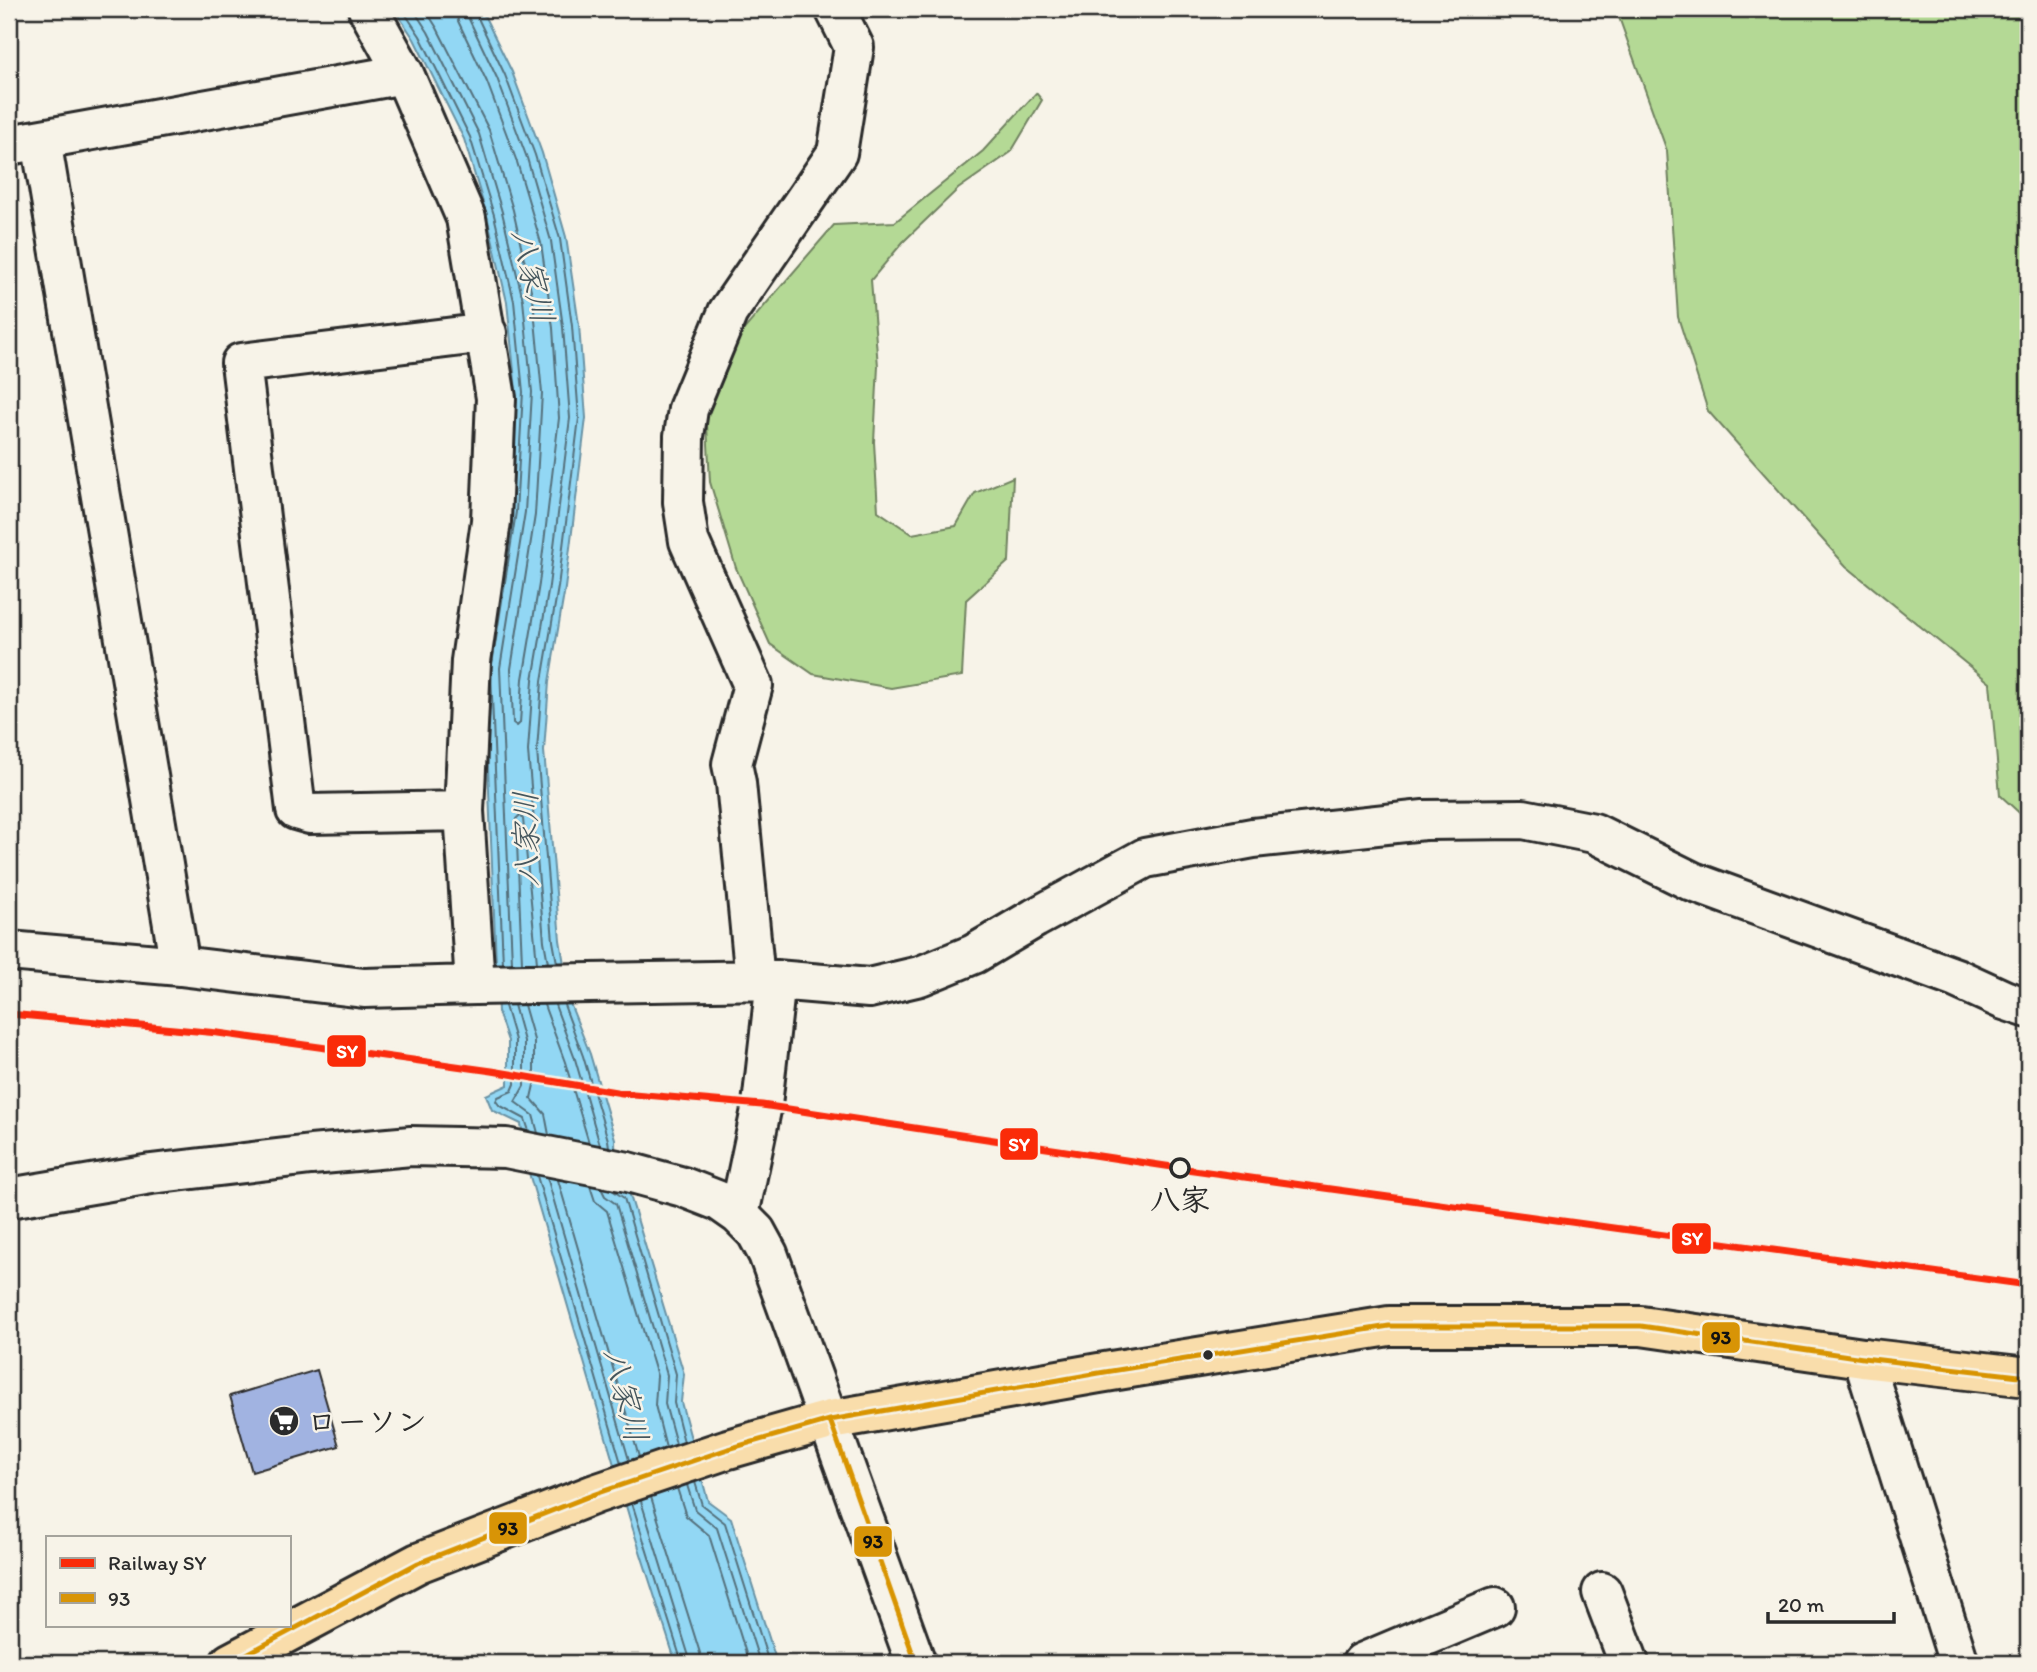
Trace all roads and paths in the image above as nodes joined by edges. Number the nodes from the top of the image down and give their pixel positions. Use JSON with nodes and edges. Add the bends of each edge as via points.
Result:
{"nodes":[{"id":1,"x":368,"y":9,"type":"edge"},
{"id":2,"x":835,"y":9,"type":"edge"},
{"id":3,"x":404,"y":74,"type":"junction"},
{"id":4,"x":25,"y":142,"type":"edge"},
{"id":5,"x":487,"y":333,"type":"junction"},
{"id":6,"x":464,"y":811,"type":"junction"},
{"id":7,"x":9,"y":951,"type":"edge"},
{"id":8,"x":180,"y":966,"type":"junction"},
{"id":9,"x":765,"y":980,"type":"junction"},
{"id":10,"x":475,"y":985,"type":"junction"},
{"id":11,"x":2028,"y":1009,"type":"edge"},
{"id":12,"x":9,"y":1198,"type":"edge"},
{"id":13,"x":739,"y":1215,"type":"junction"},
{"id":14,"x":1863,"y":1358,"type":"junction"},
{"id":15,"x":2028,"y":1377,"type":"edge"},
{"id":16,"x":830,"y":1420,"type":"junction"},
{"id":17,"x":1602,"y":1592,"type":"dead end"},
{"id":18,"x":1495,"y":1607,"type":"dead end"},
{"id":19,"x":230,"y":1663,"type":"edge"},
{"id":20,"x":916,"y":1663,"type":"edge"},
{"id":21,"x":1362,"y":1663,"type":"edge"},
{"id":22,"x":1629,"y":1663,"type":"edge"},
{"id":23,"x":1959,"y":1663,"type":"edge"}],
"edges":[{"from":1,"to":3,"type":"street"},
{"from":2,"to":9,"type":"street","via":[[854,47],[837,153],[728,312],[688,409],[684,436],[683,502],[689,541],[753,685],[732,764]]},
{"from":3,"to":4,"type":"street"},
{"from":3,"to":5,"type":"street","via":[[466,218]]},
{"from":4,"to":8,"type":"street"},
{"from":5,"to":6,"type":"street","via":[[496,398],[491,507],[471,662]]},
{"from":5,"to":6,"type":"street","via":[[241,363],[296,810],[310,814]]},
{"from":6,"to":10,"type":"street"},
{"from":7,"to":8,"type":"street"},
{"from":8,"to":10,"type":"street","via":[[364,988]]},
{"from":9,"to":10,"type":"street"},
{"from":9,"to":11,"type":"street","via":[[869,988],[919,976],[974,954],[1145,858],[1266,836],[1424,821],[1523,819],[1594,833],[1693,882]]},
{"from":9,"to":13,"type":"street","via":[[762,1105]]},
{"from":12,"to":13,"type":"street","via":[[151,1174],[311,1155],[411,1146],[506,1148],[683,1187],[719,1201]]},
{"from":13,"to":16,"type":"street","via":[[768,1254]]},
{"from":14,"to":15,"type":"highway"},
{"from":14,"to":16,"type":"highway","via":[[1641,1326],[1390,1326]]},
{"from":14,"to":23,"type":"street"},
{"from":16,"to":19,"type":"highway","via":[[595,1494],[418,1563]]},
{"from":16,"to":20,"type":"street"},
{"from":17,"to":22,"type":"street"},
{"from":18,"to":21,"type":"street"}]}
